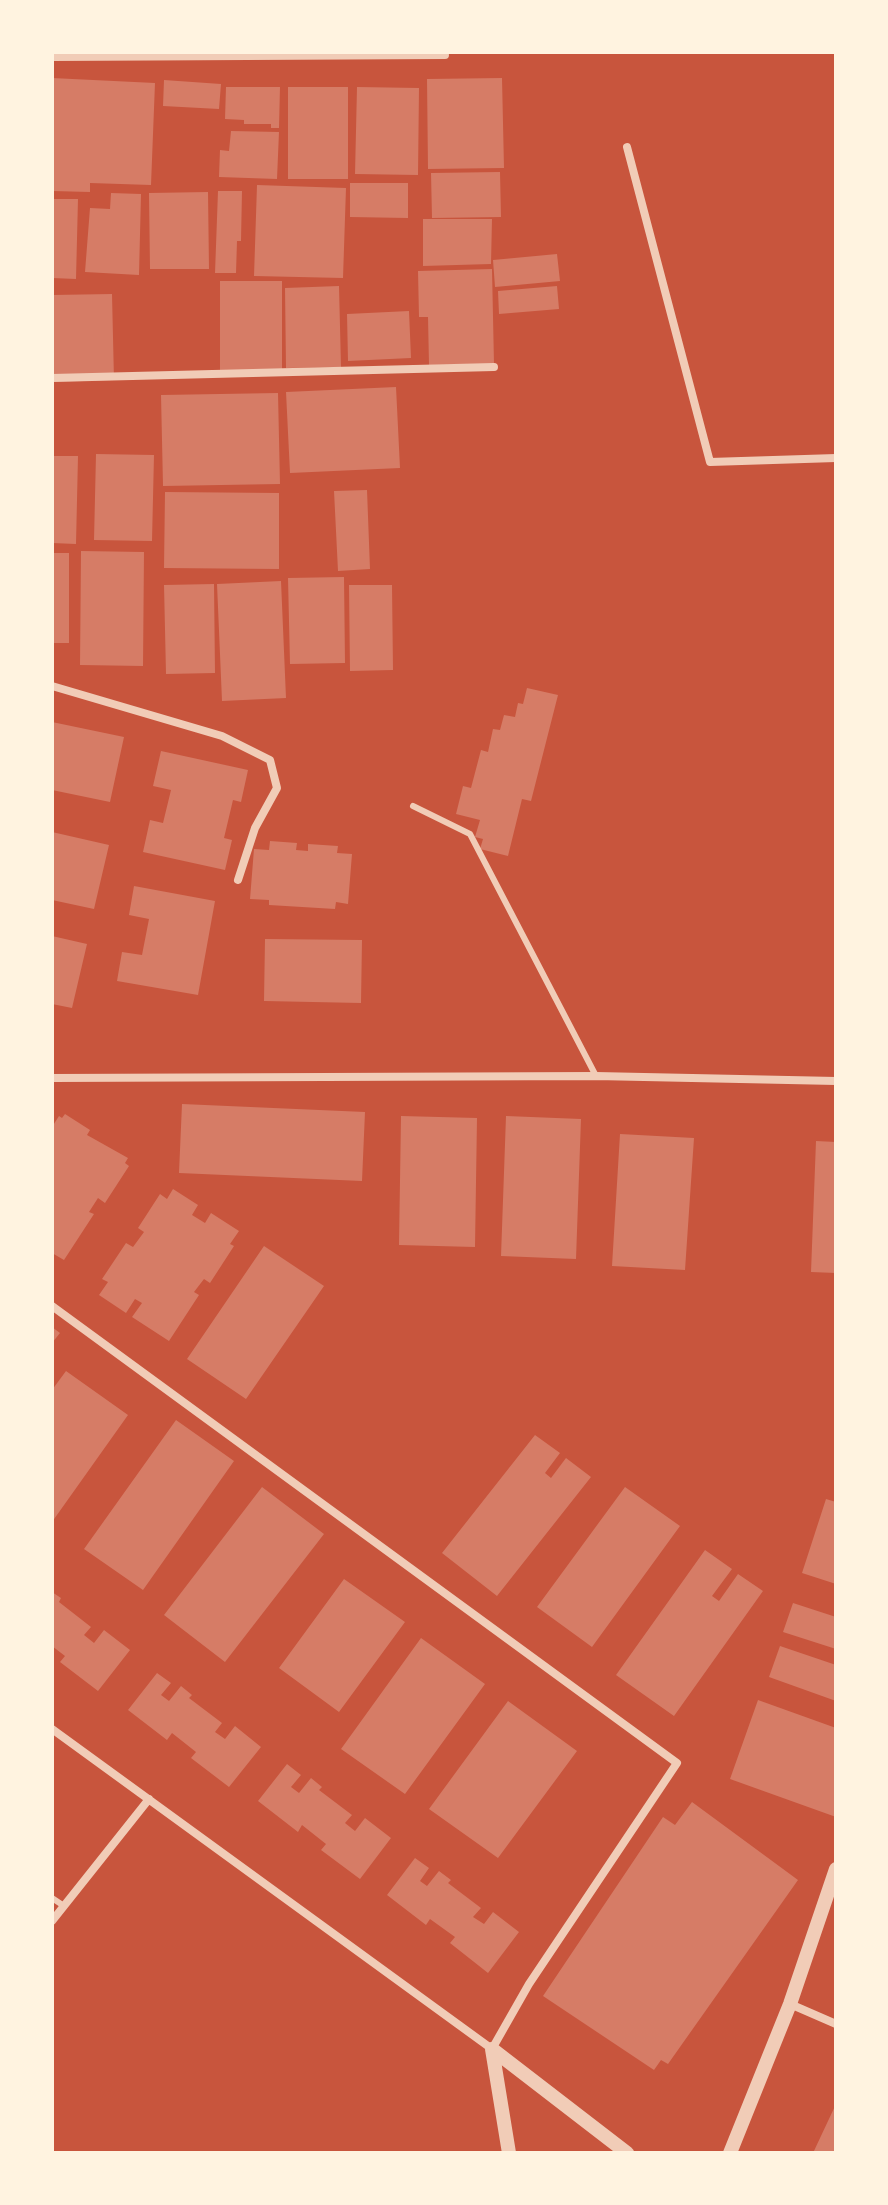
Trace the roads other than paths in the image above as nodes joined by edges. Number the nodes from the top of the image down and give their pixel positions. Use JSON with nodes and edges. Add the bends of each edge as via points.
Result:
{"nodes":[{"id":1,"x":445,"y":55,"type":"dead end"},
{"id":2,"x":52,"y":57,"type":"edge"},
{"id":3,"x":627,"y":147,"type":"dead end"},
{"id":4,"x":494,"y":367,"type":"dead end"},
{"id":5,"x":52,"y":378,"type":"edge"},
{"id":6,"x":836,"y":458,"type":"edge"},
{"id":7,"x":52,"y":686,"type":"edge"},
{"id":8,"x":413,"y":806,"type":"dead end"},
{"id":9,"x":238,"y":880,"type":"dead end"},
{"id":10,"x":596,"y":1076,"type":"junction"},
{"id":11,"x":52,"y":1078,"type":"edge"},
{"id":12,"x":836,"y":1081,"type":"edge"},
{"id":13,"x":52,"y":1306,"type":"edge"},
{"id":14,"x":52,"y":1729,"type":"edge"},
{"id":15,"x":149,"y":1799,"type":"junction"},
{"id":16,"x":836,"y":1869,"type":"edge"},
{"id":17,"x":52,"y":1898,"type":"edge"},
{"id":18,"x":64,"y":1906,"type":"junction"},
{"id":19,"x":52,"y":1921,"type":"edge"},
{"id":20,"x":790,"y":2004,"type":"junction"},
{"id":21,"x":836,"y":2024,"type":"edge"},
{"id":22,"x":492,"y":2049,"type":"junction"},
{"id":23,"x":509,"y":2153,"type":"edge"},
{"id":24,"x":627,"y":2153,"type":"edge"},
{"id":25,"x":730,"y":2153,"type":"edge"}],
"edges":[{"from":1,"to":2,"type":"street"},
{"from":3,"to":6,"type":"street","via":[[710,462]]},
{"from":4,"to":5,"type":"street"},
{"from":7,"to":9,"type":"street","via":[[222,736],[270,760],[277,788],[255,828]]},
{"from":8,"to":10,"type":"lane","via":[[470,834]]},
{"from":10,"to":11,"type":"street"},
{"from":10,"to":12,"type":"street"},
{"from":13,"to":22,"type":"street","via":[[677,1763],[529,1984]]},
{"from":14,"to":15,"type":"street"},
{"from":15,"to":18,"type":"street"},
{"from":15,"to":22,"type":"street"},
{"from":16,"to":20,"type":"street"},
{"from":17,"to":18,"type":"lane"},
{"from":18,"to":19,"type":"street"},
{"from":20,"to":21,"type":"street"},
{"from":20,"to":25,"type":"street"},
{"from":22,"to":23,"type":"street"},
{"from":22,"to":24,"type":"street"}]}
